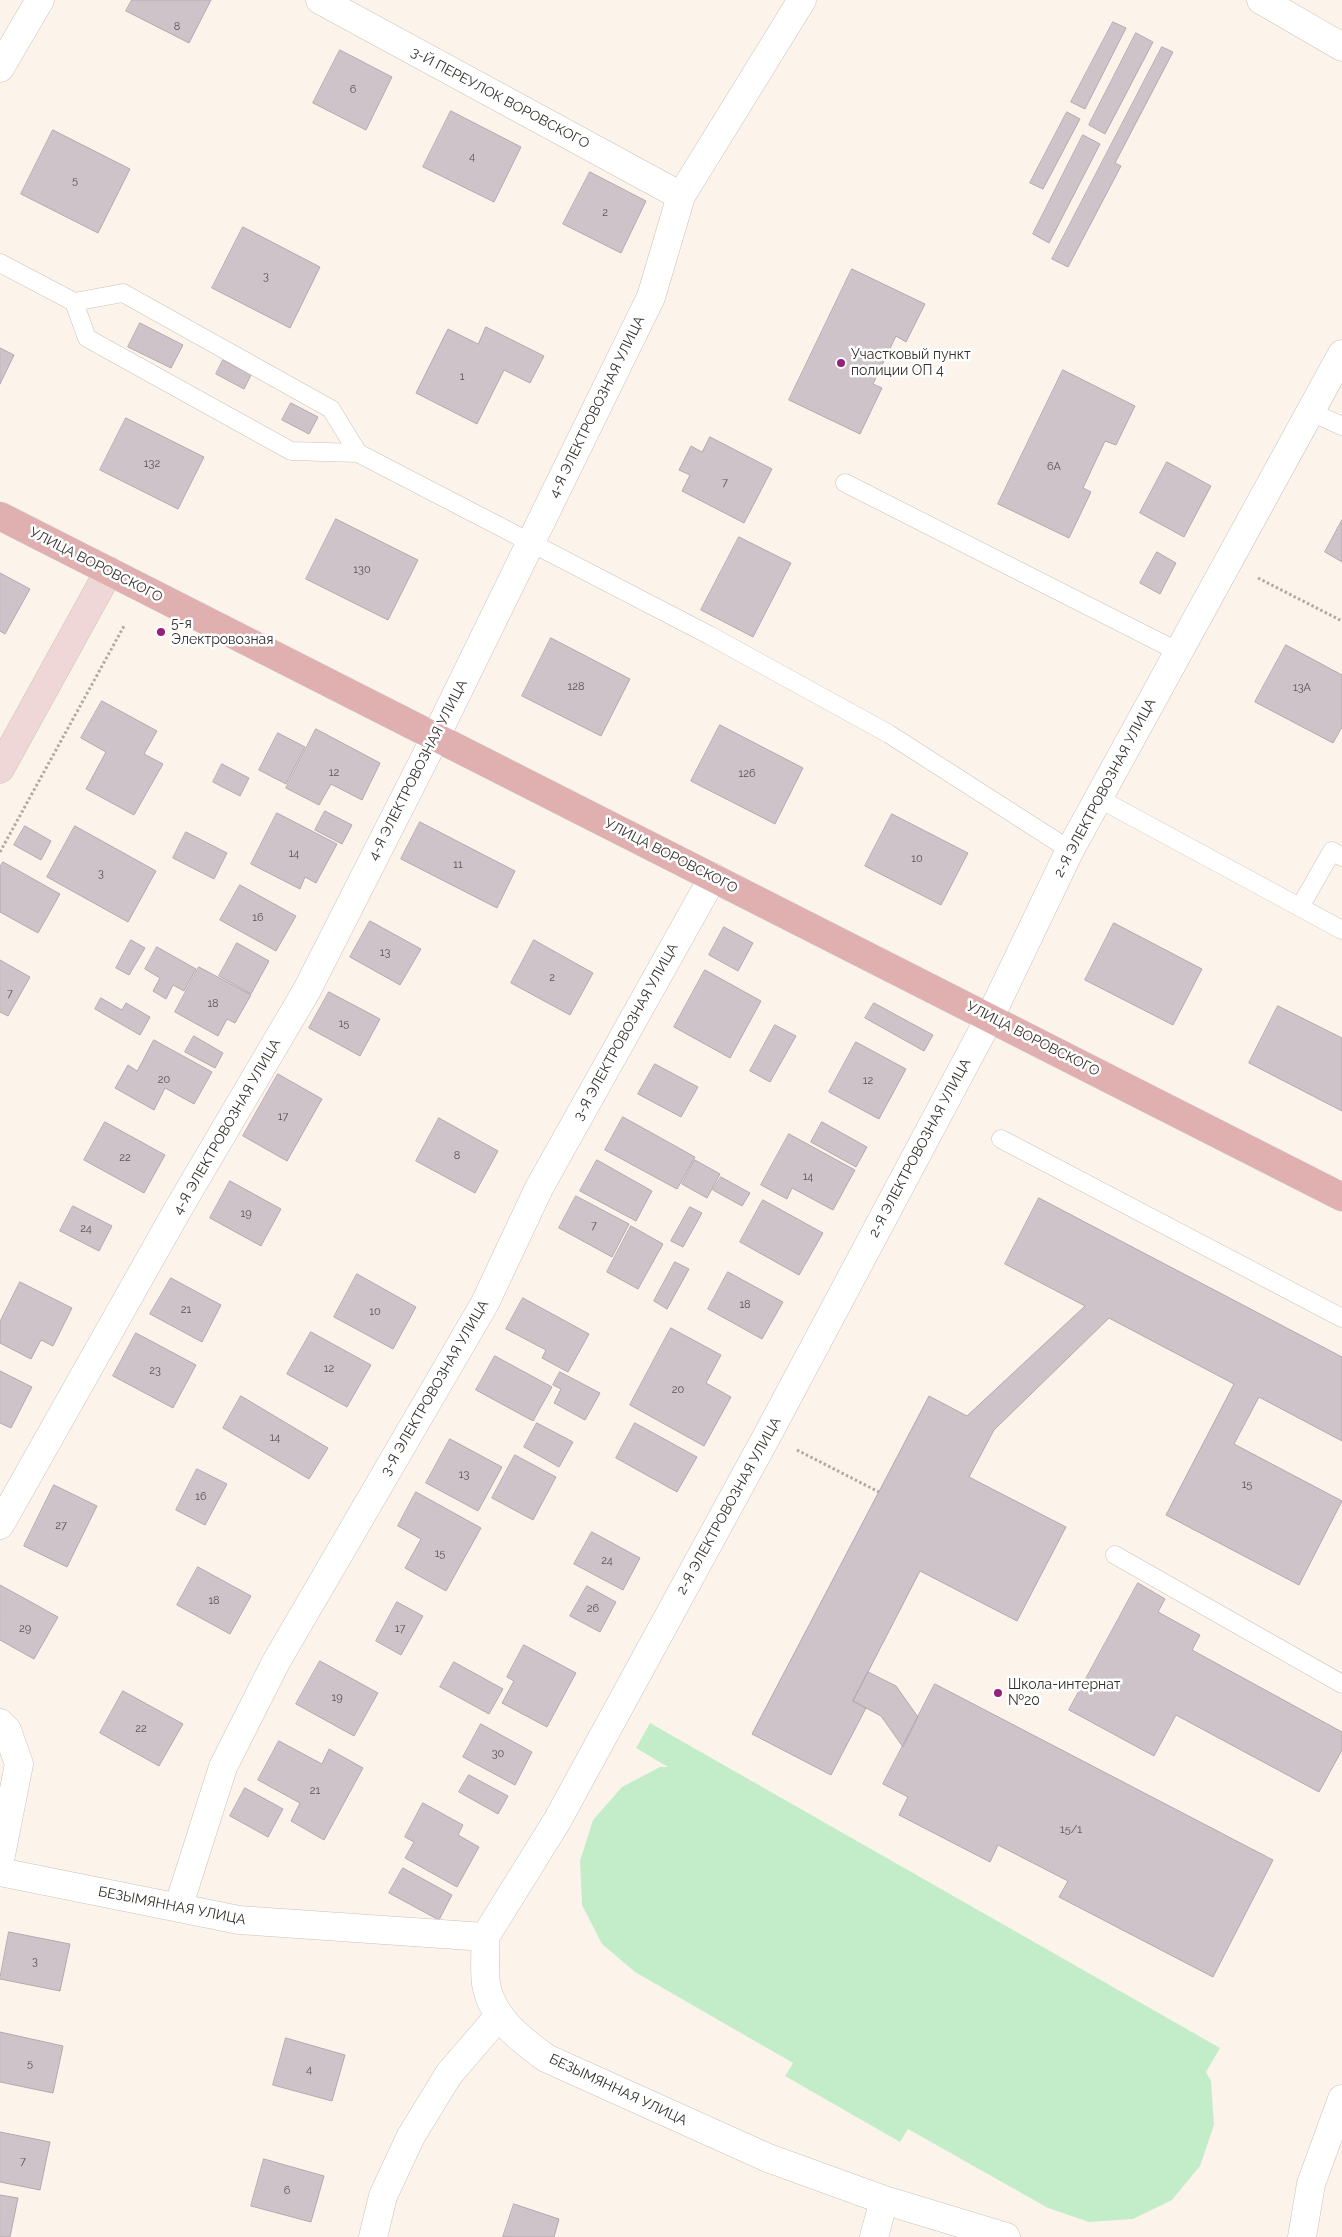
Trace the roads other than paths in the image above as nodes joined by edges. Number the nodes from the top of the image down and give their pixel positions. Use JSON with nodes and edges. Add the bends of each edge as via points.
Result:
{"nodes":[{"id":1,"x":320,"y":0,"type":"edge"},
{"id":2,"x":802,"y":0,"type":"edge"},
{"id":3,"x":33,"y":2,"type":"edge"},
{"id":4,"x":1273,"y":3,"type":"edge"},
{"id":5,"x":1342,"y":46,"type":"edge"},
{"id":6,"x":0,"y":68,"type":"edge"},
{"id":7,"x":681,"y":196,"type":"junction"},
{"id":8,"x":0,"y":263,"type":"edge"},
{"id":9,"x":74,"y":302,"type":"junction"},
{"id":10,"x":1342,"y":354,"type":"edge"},
{"id":11,"x":1309,"y":411,"type":"junction"},
{"id":12,"x":1342,"y":426,"type":"edge"},
{"id":13,"x":358,"y":453,"type":"junction"},
{"id":14,"x":845,"y":483,"type":"dead end"},
{"id":15,"x":0,"y":516,"type":"edge"},
{"id":16,"x":529,"y":542,"type":"junction"},
{"id":17,"x":109,"y":571,"type":"junction"},
{"id":18,"x":1177,"y":651,"type":"junction"},
{"id":19,"x":436,"y":736,"type":"junction"},
{"id":20,"x":0,"y":770,"type":"edge"},
{"id":21,"x":1098,"y":798,"type":"junction"},
{"id":22,"x":1070,"y":850,"type":"junction"},
{"id":23,"x":1342,"y":857,"type":"edge"},
{"id":24,"x":713,"y":877,"type":"junction"},
{"id":25,"x":1300,"y":907,"type":"junction"},
{"id":26,"x":1342,"y":930,"type":"edge"},
{"id":27,"x":990,"y":1017,"type":"junction"},
{"id":28,"x":1001,"y":1139,"type":"dead end"},
{"id":29,"x":1342,"y":1197,"type":"edge"},
{"id":30,"x":1342,"y":1318,"type":"edge"},
{"id":31,"x":0,"y":1525,"type":"edge"},
{"id":32,"x":1115,"y":1555,"type":"dead end"},
{"id":33,"x":1342,"y":1684,"type":"edge"},
{"id":34,"x":0,"y":1723,"type":"edge"},
{"id":35,"x":0,"y":1860,"type":"edge"},
{"id":36,"x":0,"y":1872,"type":"edge"},
{"id":37,"x":178,"y":1908,"type":"junction"},
{"id":38,"x":486,"y":1937,"type":"junction"},
{"id":39,"x":499,"y":2016,"type":"junction"},
{"id":40,"x":1342,"y":2099,"type":"edge"},
{"id":41,"x":884,"y":2200,"type":"junction"},
{"id":42,"x":373,"y":2237,"type":"edge"},
{"id":43,"x":874,"y":2237,"type":"edge"},
{"id":44,"x":1006,"y":2237,"type":"edge"},
{"id":45,"x":1302,"y":2237,"type":"edge"}],
"edges":[{"from":1,"to":7,"type":"street","name":"3-Й ПЕРЕУЛОК ВОРОВСКОГО"},
{"from":2,"to":7,"type":"street","name":"4-Я ЭЛЕКТРОВОЗНАЯ УЛИЦА"},
{"from":3,"to":6,"type":"street"},
{"from":4,"to":5,"type":"street"},
{"from":7,"to":16,"type":"street","name":"4-Я ЭЛЕКТРОВОЗНАЯ УЛИЦА","via":[[651,297]]},
{"from":8,"to":9,"type":"lane"},
{"from":9,"to":13,"type":"lane","via":[[87,338],[292,451]]},
{"from":9,"to":13,"type":"lane","via":[[123,293],[331,409]]},
{"from":10,"to":11,"type":"street","name":"2-Я ЭЛЕКТРОВОЗНАЯ УЛИЦА"},
{"from":11,"to":12,"type":"lane"},
{"from":11,"to":18,"type":"street","name":"2-Я ЭЛЕКТРОВОЗНАЯ УЛИЦА"},
{"from":13,"to":16,"type":"lane"},
{"from":14,"to":18,"type":"lane"},
{"from":15,"to":17,"type":"main road","name":"УЛИЦА ВОРОВСКОГО"},
{"from":16,"to":19,"type":"street","name":"4-Я ЭЛЕКТРОВОЗНАЯ УЛИЦА"},
{"from":16,"to":22,"type":"lane","via":[[709,635],[889,734]]},
{"from":17,"to":19,"type":"main road","name":"УЛИЦА ВОРОВСКОГО"},
{"from":17,"to":20,"type":"street"},
{"from":18,"to":21,"type":"street","name":"2-Я ЭЛЕКТРОВОЗНАЯ УЛИЦА"},
{"from":19,"to":24,"type":"main road","name":"УЛИЦА ВОРОВСКОГО"},
{"from":19,"to":31,"type":"street","name":"4-Я ЭЛЕКТРОВОЗНАЯ УЛИЦА","via":[[307,990],[177,1211]]},
{"from":21,"to":22,"type":"street","name":"2-Я ЭЛЕКТРОВОЗНАЯ УЛИЦА"},
{"from":21,"to":25,"type":"lane"},
{"from":22,"to":27,"type":"street","name":"2-Я ЭЛЕКТРОВОЗНАЯ УЛИЦА"},
{"from":23,"to":25,"type":"lane","via":[[1332,851]]},
{"from":24,"to":27,"type":"main road","name":"УЛИЦА ВОРОВСКОГО"},
{"from":24,"to":37,"type":"street","name":"3-Я ЭЛЕКТРОВОЗНАЯ УЛИЦА","via":[[539,1188],[485,1303],[276,1662],[223,1766]]},
{"from":25,"to":26,"type":"lane"},
{"from":27,"to":29,"type":"main road","name":"УЛИЦА ВОРОВСКОГО"},
{"from":27,"to":38,"type":"street","name":"2-Я ЭЛЕКТРОВОЗНАЯ УЛИЦА","via":[[557,1821]]},
{"from":28,"to":30,"type":"lane"},
{"from":32,"to":33,"type":"lane"},
{"from":34,"to":35,"type":"street","via":[[7,1730],[19,1764]]},
{"from":36,"to":37,"type":"street","name":"БЕЗЫМЯННАЯ УЛИЦА"},
{"from":37,"to":38,"type":"street","name":"БЕЗЫМЯННАЯ УЛИЦА","via":[[238,1920]]},
{"from":38,"to":39,"type":"street","name":"БЕЗЫМЯННАЯ УЛИЦА","via":[[486,1984]]},
{"from":39,"to":41,"type":"street","name":"БЕЗЫМЯННАЯ УЛИЦА","via":[[517,2037],[546,2058],[768,2158]]},
{"from":39,"to":42,"type":"street","via":[[449,2074],[411,2136],[383,2196]]},
{"from":40,"to":45,"type":"street","via":[[1311,2184]]},
{"from":41,"to":43,"type":"street"},
{"from":41,"to":44,"type":"street","name":"БЕЗЫМЯННАЯ УЛИЦА"}]}
